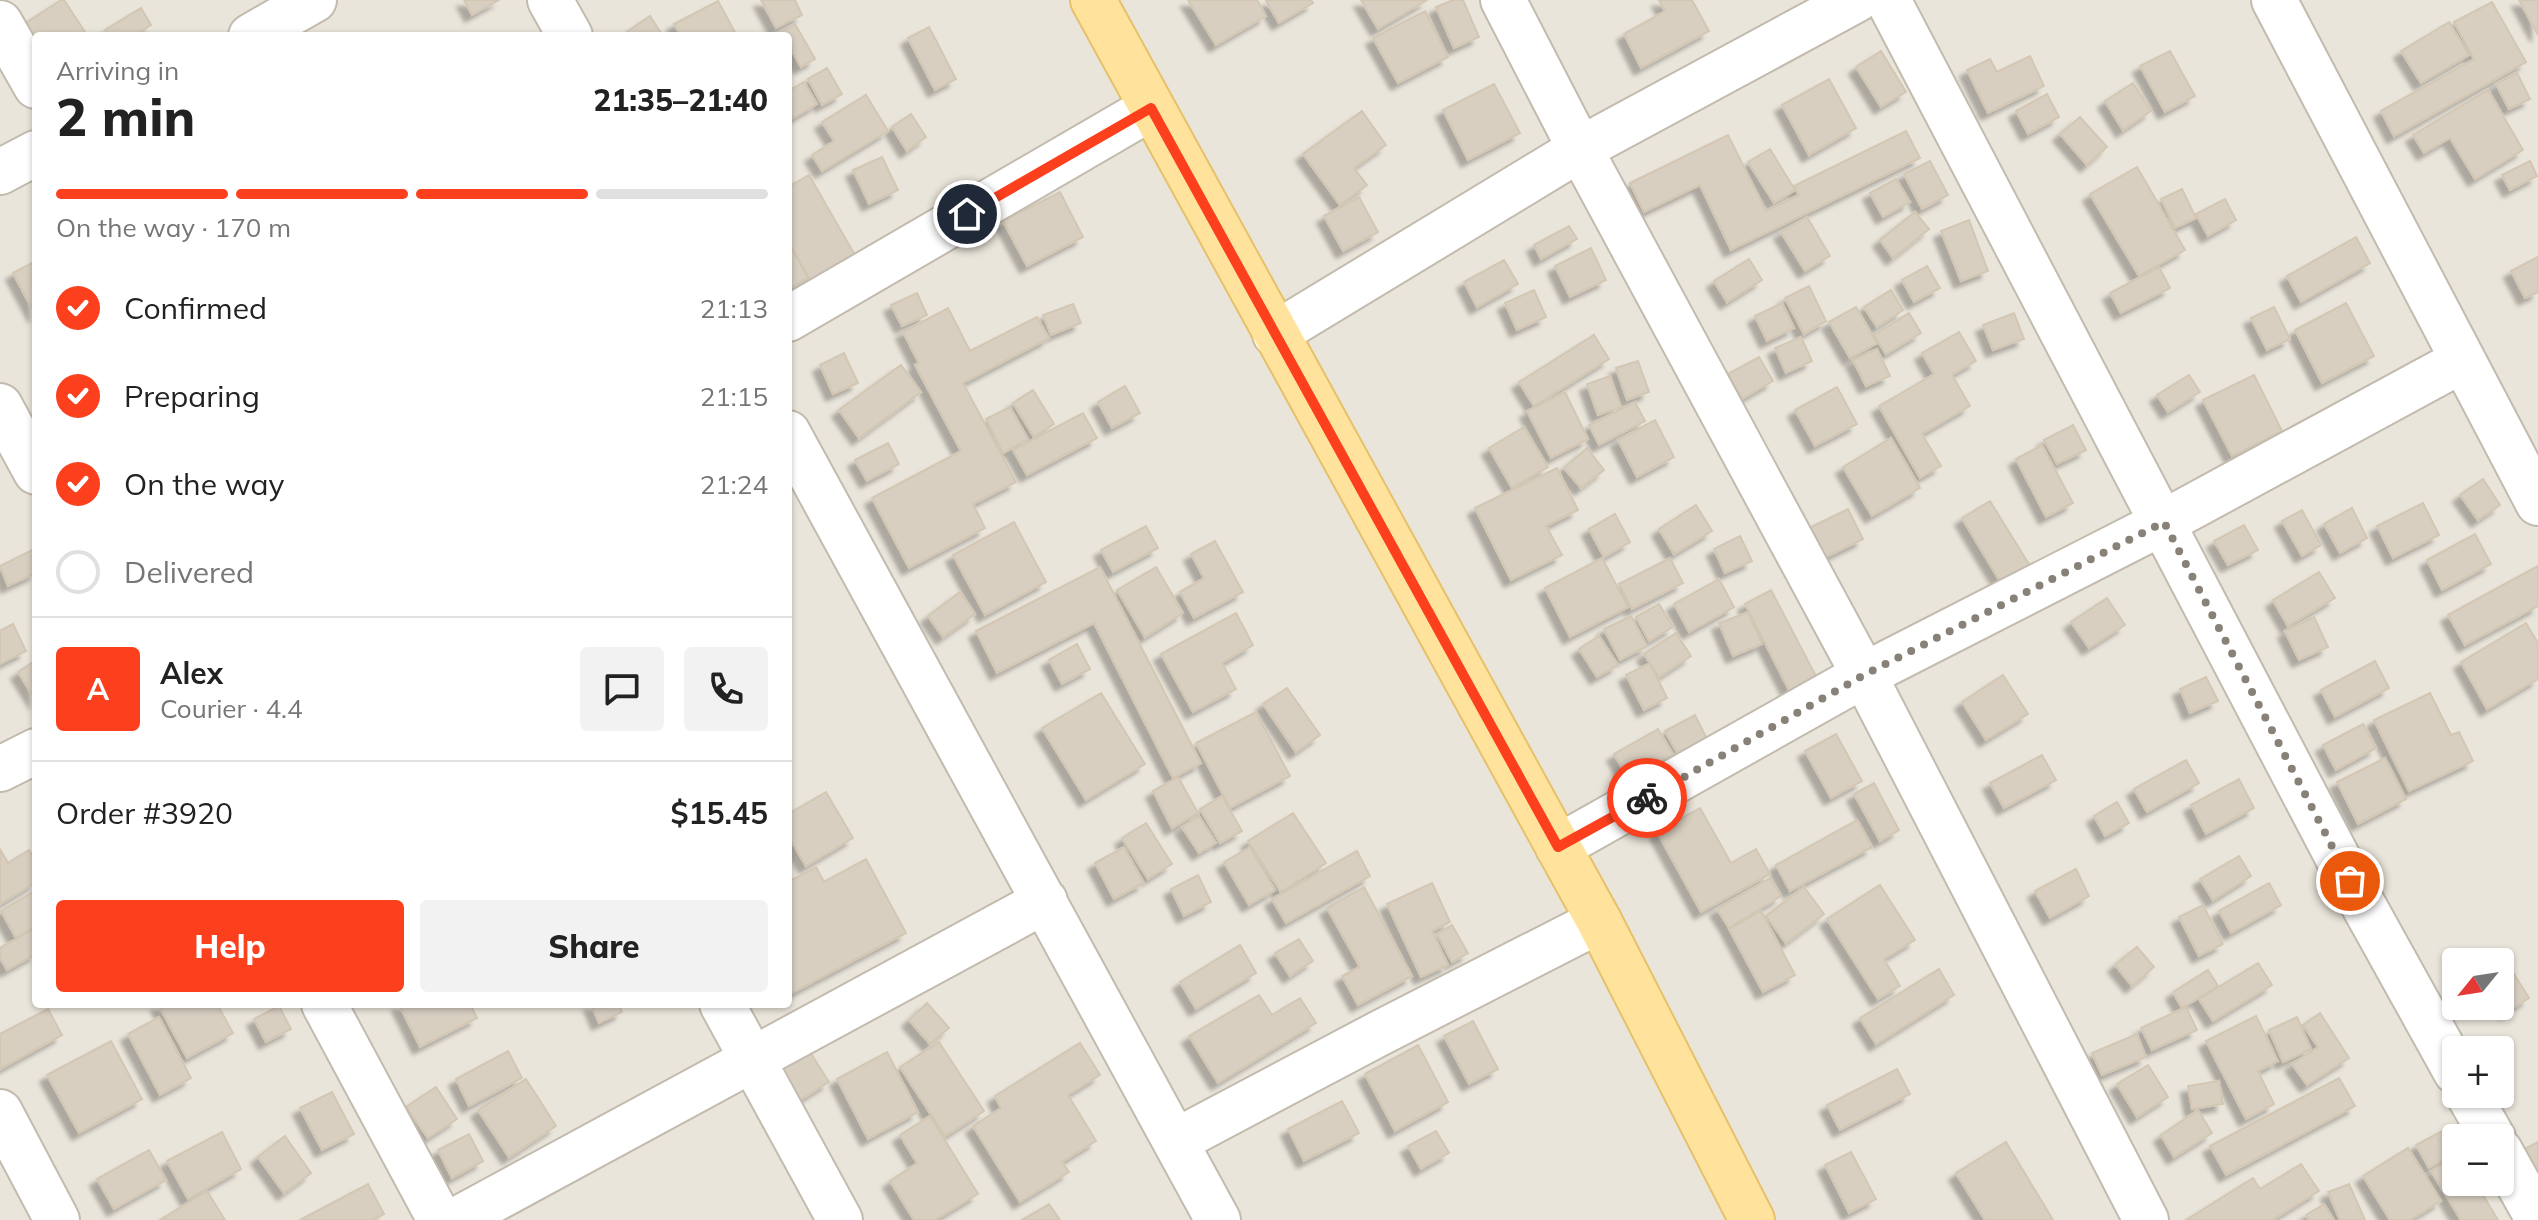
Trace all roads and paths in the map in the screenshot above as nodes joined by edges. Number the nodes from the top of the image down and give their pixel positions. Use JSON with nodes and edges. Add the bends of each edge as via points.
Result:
{"nodes":[{"id":1,"x":314,"y":0,"type":"edge"},
{"id":2,"x":550,"y":0,"type":"edge"},
{"id":3,"x":1093,"y":0,"type":"edge"},
{"id":4,"x":1503,"y":0,"type":"edge"},
{"id":5,"x":1856,"y":0,"type":"edge"},
{"id":6,"x":1888,"y":0,"type":"edge"},
{"id":7,"x":2274,"y":0,"type":"edge"},
{"id":8,"x":0,"y":23,"type":"edge"},
{"id":9,"x":258,"y":32,"type":"edge"},
{"id":10,"x":568,"y":32,"type":"edge"},
{"id":11,"x":32,"y":79,"type":"edge"},
{"id":12,"x":1151,"y":108,"type":"junction"},
{"id":13,"x":1580,"y":149,"type":"junction"},
{"id":14,"x":32,"y":155,"type":"edge"},
{"id":15,"x":0,"y":172,"type":"edge"},
{"id":16,"x":792,"y":317,"type":"edge"},
{"id":17,"x":1275,"y":334,"type":"junction"},
{"id":18,"x":2463,"y":360,"type":"junction"},
{"id":19,"x":0,"y":406,"type":"edge"},
{"id":20,"x":792,"y":440,"type":"edge"},
{"id":21,"x":32,"y":465,"type":"edge"},
{"id":22,"x":2538,"y":503,"type":"edge"},
{"id":23,"x":2164,"y":522,"type":"junction"},
{"id":24,"x":1864,"y":675,"type":"junction"},
{"id":25,"x":32,"y":753,"type":"edge"},
{"id":26,"x":0,"y":769,"type":"edge"},
{"id":27,"x":1558,"y":847,"type":"junction"},
{"id":28,"x":1045,"y":901,"type":"junction"},
{"id":29,"x":1599,"y":921,"type":"junction"},
{"id":30,"x":326,"y":1008,"type":"edge"},
{"id":31,"x":724,"y":1008,"type":"edge"},
{"id":32,"x":2442,"y":1047,"type":"edge"},
{"id":33,"x":752,"y":1059,"type":"junction"},
{"id":34,"x":0,"y":1112,"type":"edge"},
{"id":35,"x":1176,"y":1141,"type":"junction"},
{"id":36,"x":2514,"y":1176,"type":"edge"},
{"id":37,"x":2538,"y":1219,"type":"edge"},
{"id":38,"x":57,"y":1220,"type":"edge"},
{"id":39,"x":440,"y":1220,"type":"edge"},
{"id":40,"x":456,"y":1220,"type":"edge"},
{"id":41,"x":840,"y":1220,"type":"edge"},
{"id":42,"x":1218,"y":1220,"type":"edge"},
{"id":43,"x":1752,"y":1220,"type":"edge"},
{"id":44,"x":2146,"y":1220,"type":"edge"}],
"edges":[{"from":1,"to":9,"type":"street"},
{"from":2,"to":10,"type":"street"},
{"from":3,"to":12,"type":"main road"},
{"from":4,"to":13,"type":"street"},
{"from":5,"to":13,"type":"street"},
{"from":6,"to":23,"type":"street"},
{"from":7,"to":18,"type":"street"},
{"from":8,"to":11,"type":"street"},
{"from":12,"to":16,"type":"street"},
{"from":12,"to":17,"type":"main road"},
{"from":13,"to":17,"type":"street"},
{"from":13,"to":24,"type":"street"},
{"from":14,"to":15,"type":"street"},
{"from":17,"to":27,"type":"main road"},
{"from":18,"to":22,"type":"street"},
{"from":18,"to":23,"type":"street"},
{"from":19,"to":21,"type":"street"},
{"from":20,"to":28,"type":"street"},
{"from":23,"to":24,"type":"street"},
{"from":23,"to":32,"type":"street"},
{"from":24,"to":27,"type":"street"},
{"from":24,"to":44,"type":"street"},
{"from":25,"to":26,"type":"street"},
{"from":27,"to":29,"type":"main road"},
{"from":28,"to":33,"type":"street"},
{"from":28,"to":35,"type":"street"},
{"from":29,"to":35,"type":"street"},
{"from":29,"to":43,"type":"main road"},
{"from":30,"to":39,"type":"street"},
{"from":31,"to":33,"type":"street"},
{"from":33,"to":40,"type":"street"},
{"from":33,"to":41,"type":"street"},
{"from":34,"to":38,"type":"street"},
{"from":35,"to":42,"type":"street"},
{"from":36,"to":37,"type":"street"}]}
